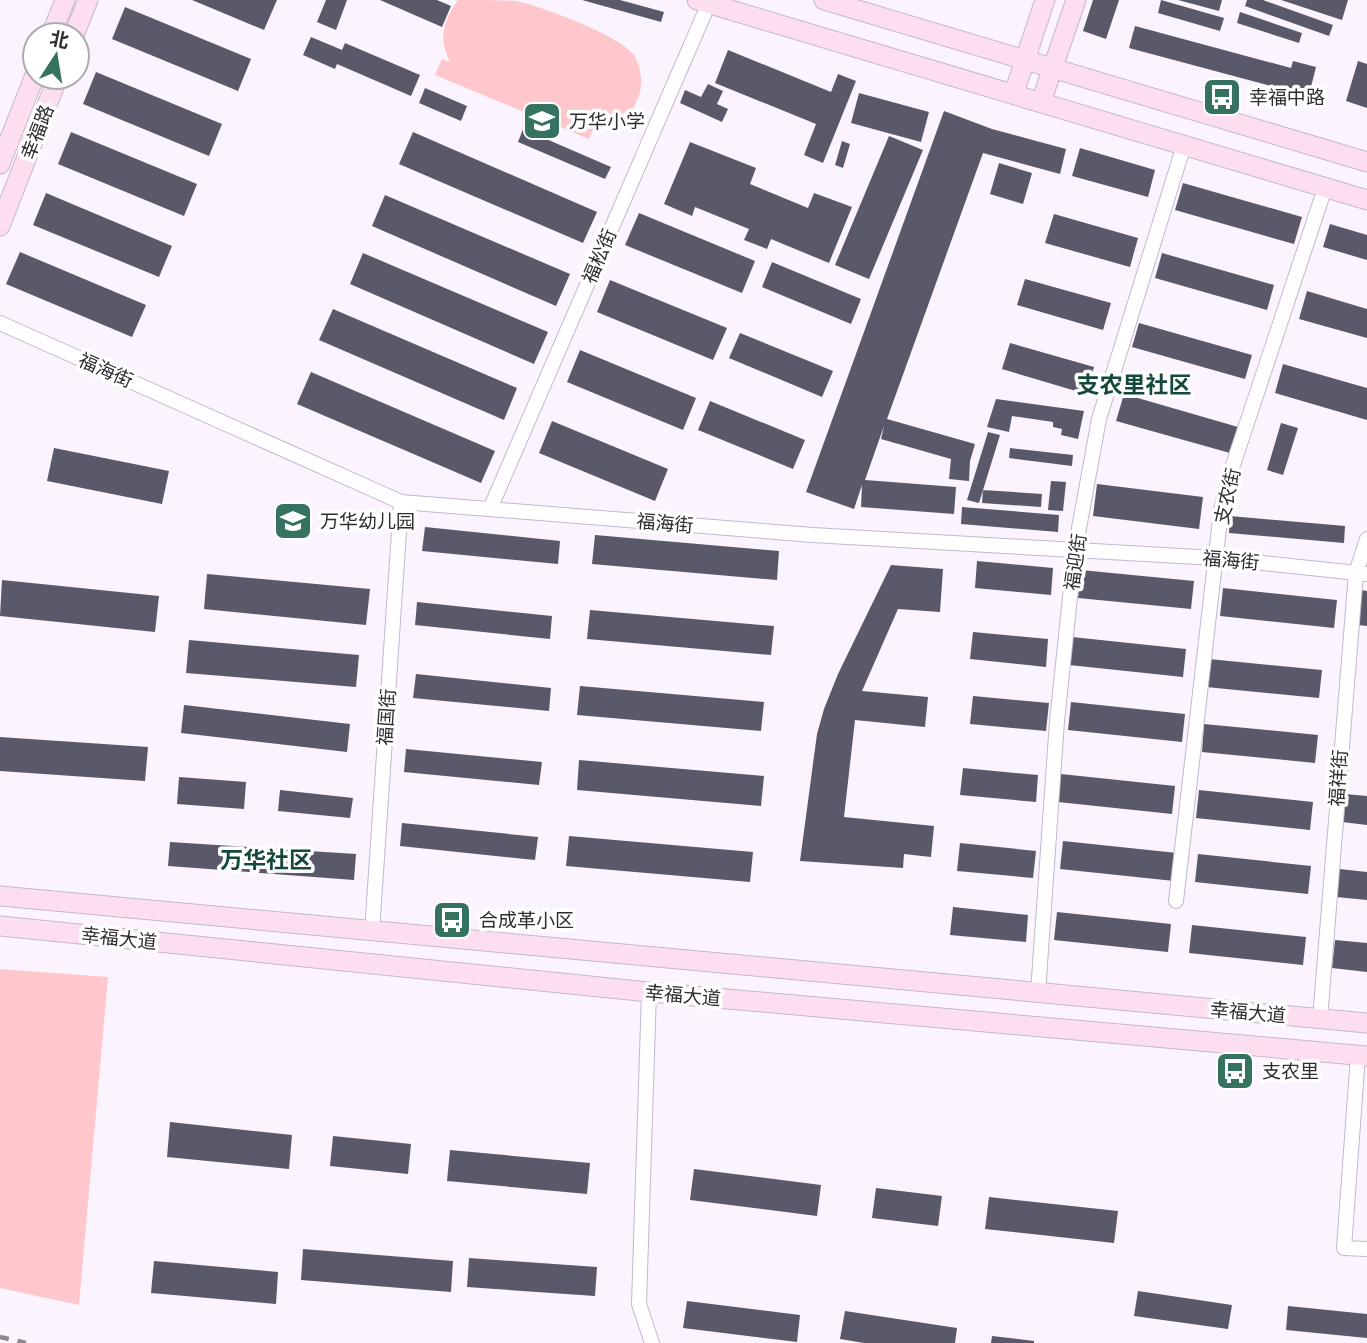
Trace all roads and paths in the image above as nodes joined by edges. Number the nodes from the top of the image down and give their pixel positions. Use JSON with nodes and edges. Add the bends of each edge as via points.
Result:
{"nodes":[{"id":1,"x":65,"y":0,"type":"edge"},
{"id":2,"x":88,"y":0,"type":"edge"},
{"id":3,"x":824,"y":0,"type":"edge"},
{"id":4,"x":1045,"y":0,"type":"edge"},
{"id":5,"x":1076,"y":0,"type":"edge"},
{"id":6,"x":703,"y":2,"type":"edge"},
{"id":7,"x":57,"y":21,"type":"edge"},
{"id":8,"x":80,"y":21,"type":"edge"},
{"id":9,"x":1025,"y":60,"type":"junction"},
{"id":10,"x":1053,"y":69,"type":"junction"},
{"id":11,"x":29,"y":91,"type":"edge"},
{"id":12,"x":53,"y":91,"type":"edge"},
{"id":13,"x":1014,"y":93,"type":"junction"},
{"id":14,"x":1041,"y":102,"type":"junction"},
{"id":15,"x":1184,"y":145,"type":"junction"},
{"id":16,"x":1367,"y":162,"type":"edge"},
{"id":17,"x":0,"y":164,"type":"edge"},
{"id":18,"x":1325,"y":188,"type":"junction"},
{"id":19,"x":1367,"y":200,"type":"edge"},
{"id":20,"x":0,"y":226,"type":"edge"},
{"id":21,"x":0,"y":323,"type":"edge"},
{"id":22,"x":401,"y":502,"type":"junction"},
{"id":23,"x":490,"y":509,"type":"junction"},
{"id":24,"x":1367,"y":539,"type":"edge"},
{"id":25,"x":1075,"y":550,"type":"junction"},
{"id":26,"x":1215,"y":558,"type":"junction"},
{"id":27,"x":1361,"y":574,"type":"edge"},
{"id":28,"x":0,"y":896,"type":"edge"},
{"id":29,"x":1176,"y":901,"type":"dead end"},
{"id":30,"x":0,"y":926,"type":"edge"},
{"id":31,"x":372,"y":932,"type":"junction"},
{"id":32,"x":649,"y":992,"type":"junction"},
{"id":33,"x":1038,"y":993,"type":"junction"},
{"id":34,"x":1320,"y":1019,"type":"junction"},
{"id":35,"x":1367,"y":1023,"type":"edge"},
{"id":36,"x":1362,"y":1056,"type":"edge"},
{"id":37,"x":1367,"y":1249,"type":"edge"},
{"id":38,"x":652,"y":1343,"type":"edge"}],
"edges":[{"from":1,"to":7,"type":"main road"},
{"from":2,"to":8,"type":"main road"},
{"from":3,"to":9,"type":"main road"},
{"from":4,"to":9,"type":"main road"},
{"from":5,"to":10,"type":"main road"},
{"from":6,"to":13,"type":"main road"},
{"from":6,"to":23,"type":"street","name":"福松街"},
{"from":9,"to":10,"type":"main road"},
{"from":9,"to":13,"type":"main road"},
{"from":10,"to":14,"type":"main road"},
{"from":10,"to":16,"type":"main road"},
{"from":11,"to":17,"type":"main road","name":"幸福路"},
{"from":12,"to":20,"type":"main road","name":"幸福路"},
{"from":13,"to":14,"type":"main road"},
{"from":14,"to":15,"type":"main road"},
{"from":15,"to":18,"type":"main road"},
{"from":15,"to":25,"type":"street","name":"福迎街","via":[[1099,419]]},
{"from":18,"to":19,"type":"main road"},
{"from":18,"to":26,"type":"street","name":"支农街","via":[[1230,474]]},
{"from":21,"to":22,"type":"street","name":"福海街"},
{"from":22,"to":23,"type":"street","name":"福海街"},
{"from":22,"to":31,"type":"street","name":"福国街"},
{"from":23,"to":25,"type":"street","name":"福海街"},
{"from":24,"to":27,"type":"street","name":"福祥街"},
{"from":25,"to":26,"type":"street","name":"福海街"},
{"from":25,"to":33,"type":"street","name":"福迎街","via":[[1057,721]]},
{"from":26,"to":27,"type":"street","name":"福海街"},
{"from":26,"to":29,"type":"street","name":"支农街"},
{"from":27,"to":34,"type":"street","name":"福祥街"},
{"from":28,"to":31,"type":"main road","name":"幸福大道"},
{"from":30,"to":32,"type":"main road","name":"幸福大道"},
{"from":31,"to":33,"type":"main road","name":"幸福大道"},
{"from":32,"to":36,"type":"main road","name":"幸福大道"},
{"from":32,"to":38,"type":"street","via":[[639,1304]]},
{"from":33,"to":34,"type":"main road","name":"幸福大道"},
{"from":34,"to":35,"type":"main road","name":"幸福大道"},
{"from":36,"to":37,"type":"street","via":[[1344,1248]]}]}
